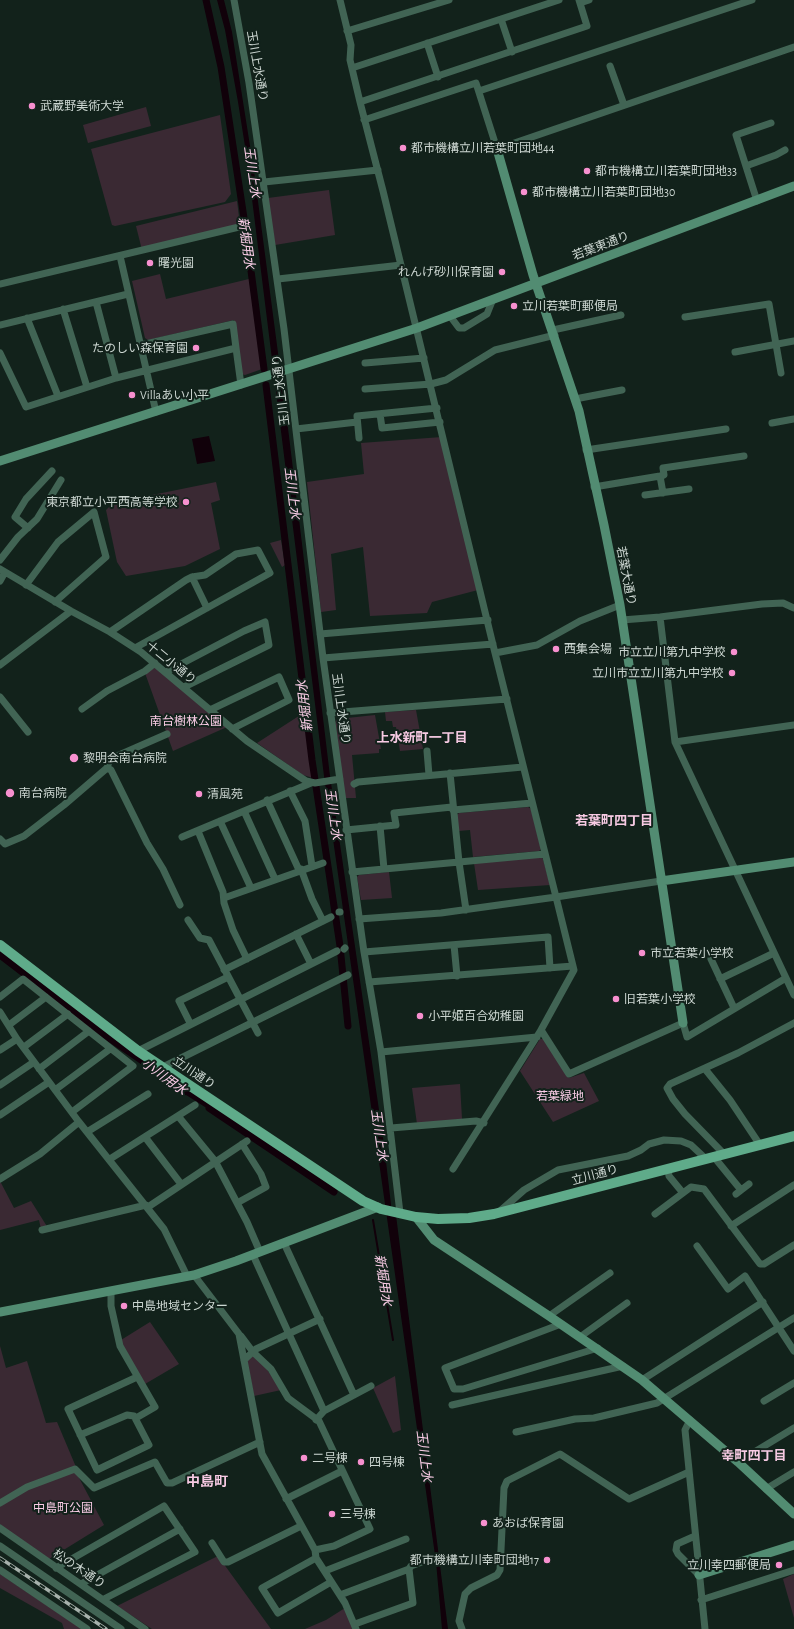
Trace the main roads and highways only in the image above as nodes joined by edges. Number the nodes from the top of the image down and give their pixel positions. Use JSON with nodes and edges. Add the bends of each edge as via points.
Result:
{"nodes":[{"id":1,"x":0,"y":945,"type":"edge"},
{"id":2,"x":794,"y":1136,"type":"edge"}],
"edges":[{"from":1,"to":2,"type":"main road","name":"立川通り","via":[[138,1051],[356,1196],[380,1208],[399,1213],[438,1219],[469,1218],[498,1213]]}]}
